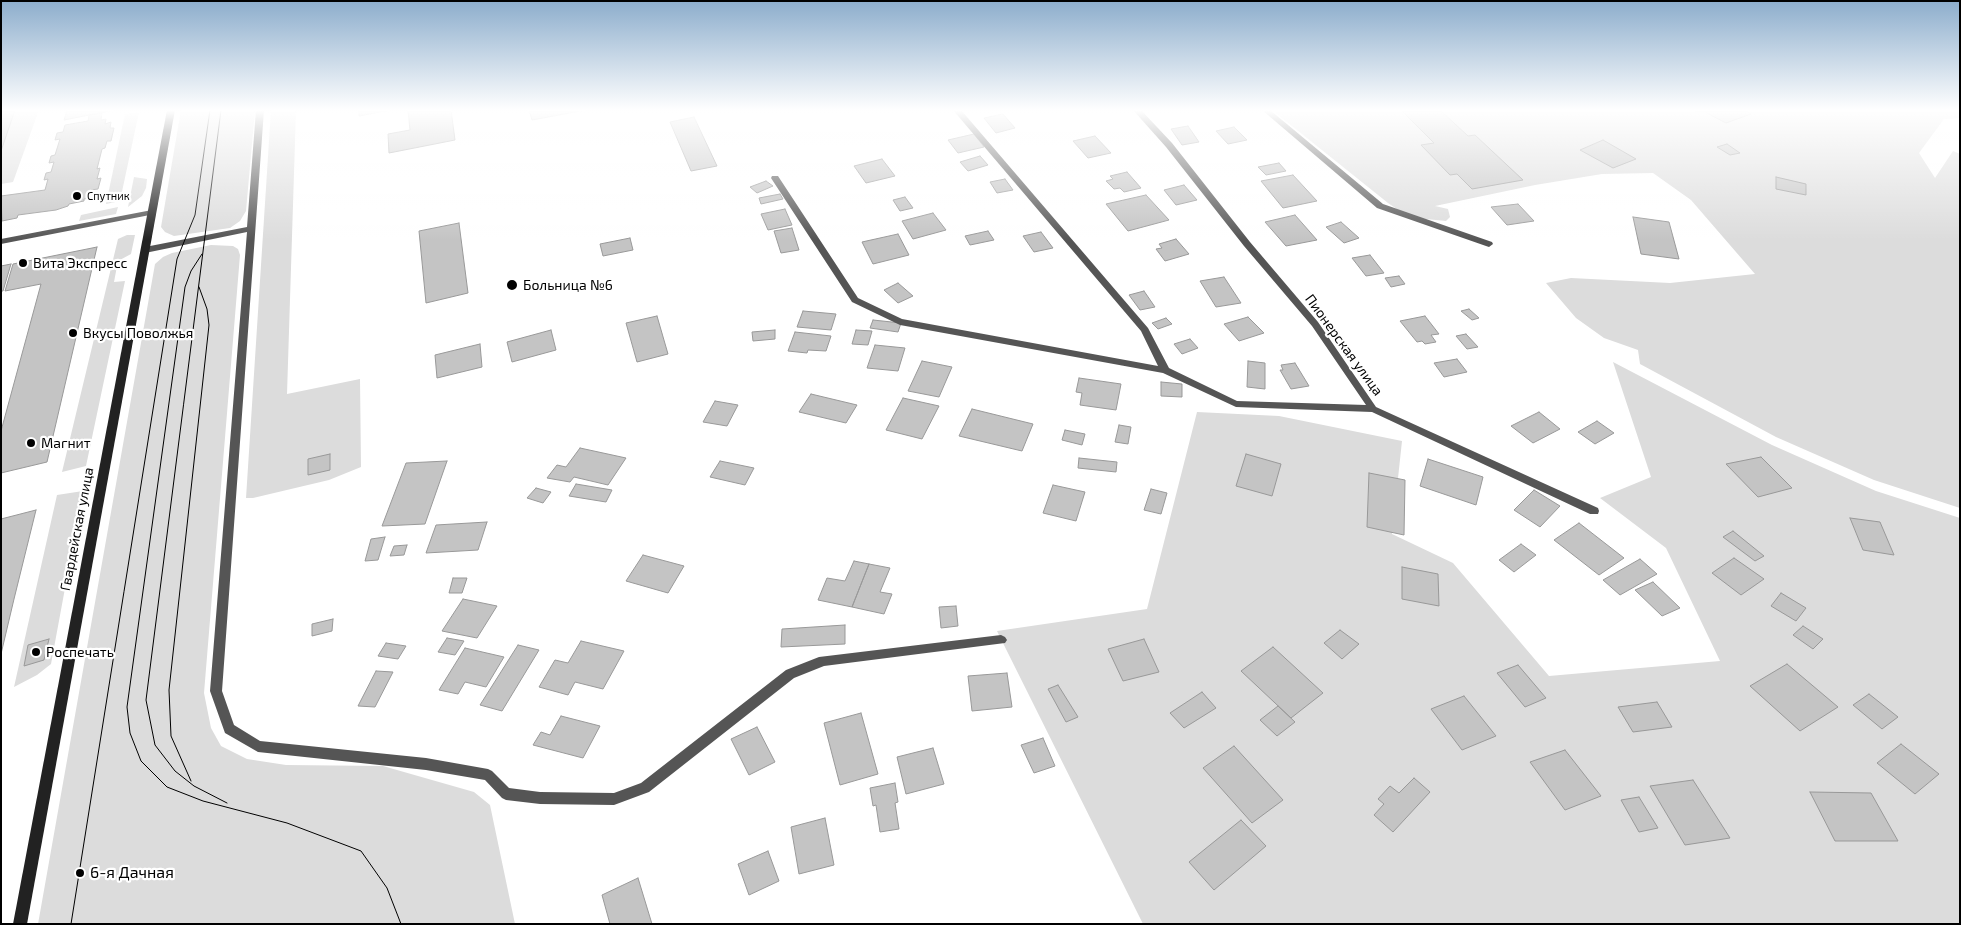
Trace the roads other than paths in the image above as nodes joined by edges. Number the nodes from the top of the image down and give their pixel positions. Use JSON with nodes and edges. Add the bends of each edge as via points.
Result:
{"nodes":[{"id":1,"x":163,"y":153,"type":"edge"},
{"id":2,"x":257,"y":153,"type":"edge"},
{"id":3,"x":994,"y":153,"type":"edge"},
{"id":4,"x":1176,"y":153,"type":"edge"},
{"id":5,"x":1317,"y":153,"type":"edge"},
{"id":6,"x":775,"y":178,"type":"dead end"},
{"id":7,"x":152,"y":212,"type":"junction"},
{"id":8,"x":252,"y":228,"type":"junction"},
{"id":9,"x":1,"y":242,"type":"edge"},
{"id":10,"x":1489,"y":244,"type":"dead end"},
{"id":11,"x":145,"y":250,"type":"junction"},
{"id":12,"x":1165,"y":370,"type":"junction"},
{"id":13,"x":1373,"y":408,"type":"junction"},
{"id":14,"x":1594,"y":511,"type":"dead end"},
{"id":15,"x":1002,"y":640,"type":"dead end"},
{"id":16,"x":20,"y":924,"type":"edge"}],
"edges":[{"from":1,"to":7,"type":"street","name":"Гвардейская улица"},
{"from":2,"to":8,"type":"street"},
{"from":3,"to":12,"type":"street","via":[[1145,330]]},
{"from":4,"to":13,"type":"street","name":"Пионерская улица","via":[[1315,324]]},
{"from":5,"to":10,"type":"street","via":[[1380,206]]},
{"from":6,"to":12,"type":"street","via":[[855,300],[900,322]]},
{"from":7,"to":9,"type":"street"},
{"from":7,"to":11,"type":"street","name":"Гвардейская улица"},
{"from":8,"to":11,"type":"street"},
{"from":8,"to":15,"type":"street","via":[[216,691],[229,729],[258,746],[426,764],[488,775],[506,794],[614,800],[645,788],[790,674],[823,661]]},
{"from":11,"to":16,"type":"street","name":"Гвардейская улица"},
{"from":12,"to":13,"type":"street","via":[[1236,404]]},
{"from":13,"to":14,"type":"street","name":"Пионерская улица"}]}
